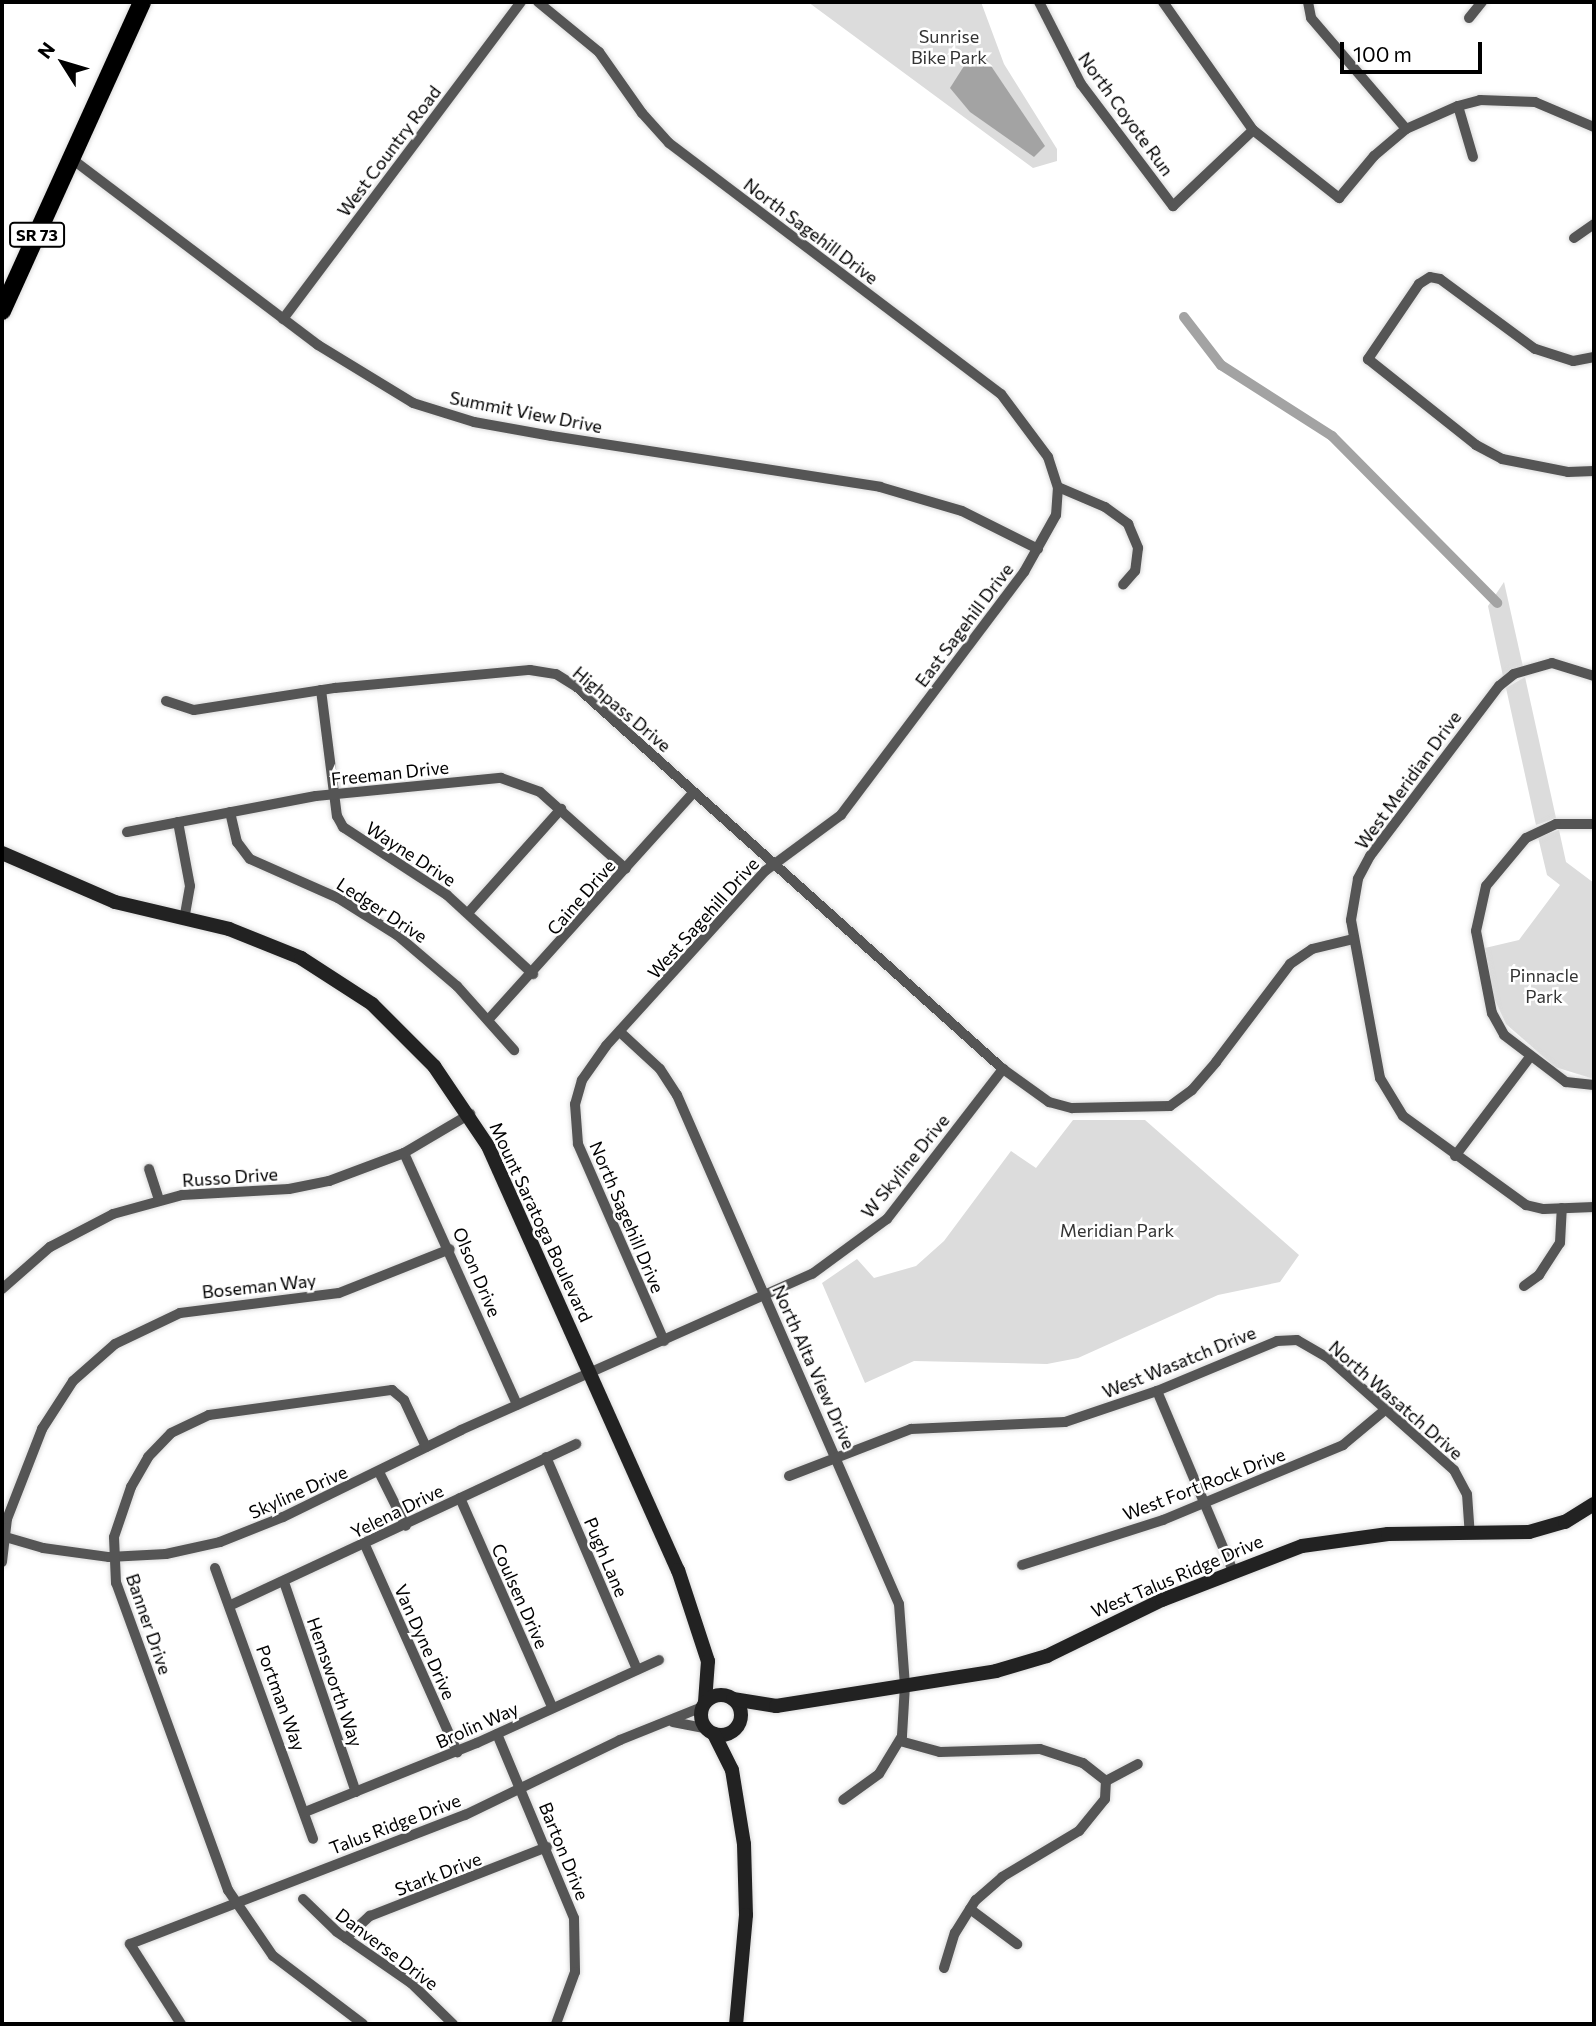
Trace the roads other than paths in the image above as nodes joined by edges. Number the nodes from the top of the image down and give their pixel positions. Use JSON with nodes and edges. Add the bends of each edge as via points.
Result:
{"nodes":[{"id":1,"x":142,"y":2,"type":"edge"},
{"id":2,"x":521,"y":2,"type":"edge"},
{"id":3,"x":538,"y":2,"type":"edge"},
{"id":4,"x":1039,"y":2,"type":"edge"},
{"id":5,"x":1163,"y":2,"type":"edge"},
{"id":6,"x":1482,"y":2,"type":"edge"},
{"id":7,"x":1307,"y":3,"type":"edge"},
{"id":8,"x":1469,"y":18,"type":"dead end"},
{"id":9,"x":1458,"y":106,"type":"junction"},
{"id":10,"x":1594,"y":127,"type":"edge"},
{"id":11,"x":1406,"y":129,"type":"junction"},
{"id":12,"x":1253,"y":130,"type":"junction"},
{"id":13,"x":1473,"y":157,"type":"dead end"},
{"id":14,"x":72,"y":159,"type":"junction"},
{"id":15,"x":1594,"y":224,"type":"edge"},
{"id":16,"x":1574,"y":238,"type":"dead end"},
{"id":17,"x":2,"y":311,"type":"edge"},
{"id":18,"x":283,"y":319,"type":"junction"},
{"id":19,"x":1594,"y":357,"type":"edge"},
{"id":20,"x":1594,"y":471,"type":"edge"},
{"id":21,"x":1058,"y":487,"type":"junction"},
{"id":22,"x":1038,"y":549,"type":"junction"},
{"id":23,"x":1122,"y":585,"type":"dead end"},
{"id":24,"x":1594,"y":676,"type":"edge"},
{"id":25,"x":321,"y":690,"type":"junction"},
{"id":26,"x":166,"y":701,"type":"dead end"},
{"id":27,"x":874,"y":772,"type":"joint"},
{"id":28,"x":694,"y":792,"type":"junction"},
{"id":29,"x":334,"y":794,"type":"junction"},
{"id":30,"x":561,"y":809,"type":"junction"},
{"id":31,"x":230,"y":813,"type":"junction"},
{"id":32,"x":178,"y":822,"type":"junction"},
{"id":33,"x":1594,"y":824,"type":"edge"},
{"id":34,"x":127,"y":832,"type":"dead end"},
{"id":35,"x":2,"y":853,"type":"edge"},
{"id":36,"x":774,"y":863,"type":"junction"},
{"id":37,"x":626,"y":869,"type":"junction"},
{"id":38,"x":468,"y":913,"type":"junction"},
{"id":39,"x":184,"y":919,"type":"junction"},
{"id":40,"x":1353,"y":939,"type":"junction"},
{"id":41,"x":533,"y":974,"type":"junction"},
{"id":42,"x":488,"y":1020,"type":"junction"},
{"id":43,"x":620,"y":1032,"type":"junction"},
{"id":44,"x":514,"y":1050,"type":"dead end"},
{"id":45,"x":1529,"y":1058,"type":"junction"},
{"id":46,"x":1003,"y":1069,"type":"junction"},
{"id":47,"x":1594,"y":1085,"type":"edge"},
{"id":48,"x":470,"y":1114,"type":"junction"},
{"id":49,"x":404,"y":1153,"type":"junction"},
{"id":50,"x":1455,"y":1156,"type":"junction"},
{"id":51,"x":149,"y":1169,"type":"dead end"},
{"id":52,"x":159,"y":1200,"type":"junction"},
{"id":53,"x":1594,"y":1207,"type":"edge"},
{"id":54,"x":1562,"y":1208,"type":"junction"},
{"id":55,"x":450,"y":1249,"type":"junction"},
{"id":56,"x":1524,"y":1286,"type":"dead end"},
{"id":57,"x":2,"y":1290,"type":"edge"},
{"id":58,"x":765,"y":1296,"type":"junction"},
{"id":59,"x":1297,"y":1340,"type":"joint"},
{"id":60,"x":664,"y":1341,"type":"junction"},
{"id":61,"x":589,"y":1373,"type":"junction"},
{"id":62,"x":1157,"y":1391,"type":"junction"},
{"id":63,"x":517,"y":1405,"type":"junction"},
{"id":64,"x":1386,"y":1409,"type":"junction"},
{"id":65,"x":576,"y":1444,"type":"dead end"},
{"id":66,"x":426,"y":1447,"type":"junction"},
{"id":67,"x":836,"y":1455,"type":"junction"},
{"id":68,"x":546,"y":1457,"type":"junction"},
{"id":69,"x":379,"y":1472,"type":"junction"},
{"id":70,"x":789,"y":1476,"type":"dead end"},
{"id":71,"x":460,"y":1498,"type":"junction"},
{"id":72,"x":1206,"y":1501,"type":"junction"},
{"id":73,"x":1594,"y":1504,"type":"edge"},
{"id":74,"x":406,"y":1525,"type":"junction"},
{"id":75,"x":1470,"y":1533,"type":"junction"},
{"id":76,"x":3,"y":1536,"type":"edge"},
{"id":77,"x":365,"y":1545,"type":"junction"},
{"id":78,"x":113,"y":1557,"type":"junction"},
{"id":79,"x":2,"y":1562,"type":"edge"},
{"id":80,"x":1022,"y":1565,"type":"dead end"},
{"id":81,"x":215,"y":1568,"type":"dead end"},
{"id":82,"x":1233,"y":1571,"type":"junction"},
{"id":83,"x":284,"y":1582,"type":"junction"},
{"id":84,"x":231,"y":1605,"type":"junction"},
{"id":85,"x":659,"y":1660,"type":"dead end"},
{"id":86,"x":708,"y":1661,"type":"junction"},
{"id":87,"x":637,"y":1669,"type":"junction"},
{"id":88,"x":905,"y":1685,"type":"junction"},
{"id":89,"x":731,"y":1697,"type":"junction"},
{"id":90,"x":704,"y":1704,"type":"junction"},
{"id":91,"x":776,"y":1706,"type":"junction"},
{"id":92,"x":552,"y":1707,"type":"junction"},
{"id":93,"x":666,"y":1723,"type":"junction"},
{"id":94,"x":737,"y":1726,"type":"junction"},
{"id":95,"x":710,"y":1731,"type":"junction"},
{"id":96,"x":497,"y":1734,"type":"junction"},
{"id":97,"x":900,"y":1741,"type":"junction"},
{"id":98,"x":457,"y":1752,"type":"junction"},
{"id":99,"x":1138,"y":1764,"type":"dead end"},
{"id":100,"x":732,"y":1770,"type":"junction"},
{"id":101,"x":1106,"y":1782,"type":"junction"},
{"id":102,"x":522,"y":1790,"type":"junction"},
{"id":103,"x":356,"y":1792,"type":"junction"},
{"id":104,"x":843,"y":1800,"type":"dead end"},
{"id":105,"x":305,"y":1812,"type":"junction"},
{"id":106,"x":313,"y":1839,"type":"dead end"},
{"id":107,"x":547,"y":1847,"type":"junction"},
{"id":108,"x":303,"y":1899,"type":"dead end"},
{"id":109,"x":235,"y":1904,"type":"junction"},
{"id":110,"x":970,"y":1909,"type":"junction"},
{"id":111,"x":346,"y":1938,"type":"junction"},
{"id":112,"x":1017,"y":1944,"type":"dead end"},
{"id":113,"x":944,"y":1968,"type":"dead end"},
{"id":114,"x":181,"y":2024,"type":"edge"},
{"id":115,"x":363,"y":2024,"type":"edge"},
{"id":116,"x":453,"y":2024,"type":"edge"},
{"id":117,"x":556,"y":2024,"type":"edge"},
{"id":118,"x":736,"y":2024,"type":"edge"}],
"edges":[{"from":1,"to":14,"type":"highway","number":"SR 73"},
{"from":2,"to":18,"type":"street","name":"West Country Road"},
{"from":3,"to":21,"type":"street","name":"North Sagehill Drive","via":[[599,51],[669,143],[1001,394],[1048,457]]},
{"from":4,"to":12,"type":"street","name":"North Coyote Run","via":[[1081,84],[1173,206]]},
{"from":5,"to":12,"type":"street"},
{"from":6,"to":8,"type":"street"},
{"from":7,"to":11,"type":"street","via":[[1311,18],[1339,54]]},
{"from":9,"to":10,"type":"street","via":[[1480,100],[1535,102]]},
{"from":9,"to":11,"type":"street"},
{"from":9,"to":13,"type":"street"},
{"from":11,"to":12,"type":"street","via":[[1374,156],[1339,198]]},
{"from":14,"to":17,"type":"highway","number":"SR 73"},
{"from":14,"to":18,"type":"street","name":"Summit View Drive"},
{"from":15,"to":16,"type":"street"},
{"from":18,"to":22,"type":"street","name":"Summit View Drive","via":[[364,377],[413,403],[474,422],[880,487],[961,511]]},
{"from":19,"to":20,"type":"street","via":[[1573,361],[1535,349],[1440,279],[1430,277],[1419,284],[1368,359],[1476,445],[1523,466]]},
{"from":21,"to":22,"type":"street","name":"East Sagehill Drive","via":[[1056,514]]},
{"from":21,"to":23,"type":"street","via":[[1105,507],[1128,524],[1138,548],[1135,571]]},
{"from":22,"to":27,"type":"street","name":"East Sagehill Drive"},
{"from":24,"to":40,"type":"street","name":"West Meridian Drive","via":[[1552,663],[1514,674],[1490,696],[1370,856],[1353,894]]},
{"from":25,"to":26,"type":"street","name":"Highpass Drive","via":[[194,710]]},
{"from":25,"to":28,"type":"street","name":"Highpass Drive","via":[[548,672],[571,683]]},
{"from":25,"to":29,"type":"street","name":"Wayne Drive"},
{"from":27,"to":36,"type":"street","name":"West Sagehill Drive","via":[[841,815]]},
{"from":28,"to":36,"type":"street","name":"Highpass Drive"},
{"from":28,"to":37,"type":"street","name":"Caine Drive"},
{"from":29,"to":30,"type":"street","name":"Freeman Drive","via":[[501,778],[533,787]]},
{"from":29,"to":31,"type":"street","name":"Freeman Drive"},
{"from":29,"to":38,"type":"street","name":"Wayne Drive","via":[[337,816],[346,831],[411,868]]},
{"from":30,"to":37,"type":"street","name":"Freeman Drive"},
{"from":30,"to":38,"type":"street"},
{"from":31,"to":32,"type":"street","name":"Freeman Drive"},
{"from":31,"to":42,"type":"street","name":"Ledger Drive","via":[[237,842],[250,859],[321,889],[383,925],[443,972]]},
{"from":32,"to":34,"type":"street","name":"Freeman Drive"},
{"from":32,"to":39,"type":"street","via":[[190,886]]},
{"from":33,"to":45,"type":"street","via":[[1556,824],[1513,850],[1486,886],[1476,916],[1492,1013],[1504,1035]]},
{"from":35,"to":39,"type":"street","name":"Mount Saratoga Boulevard","via":[[115,902]]},
{"from":36,"to":43,"type":"street","name":"West Sagehill Drive"},
{"from":36,"to":46,"type":"street","name":"Highpass Drive"},
{"from":37,"to":41,"type":"street","name":"Caine Drive"},
{"from":38,"to":41,"type":"street","name":"Wayne Drive"},
{"from":39,"to":48,"type":"street","name":"Mount Saratoga Boulevard","via":[[264,941],[355,991],[419,1049]]},
{"from":40,"to":46,"type":"street","name":"Highpass Drive","via":[[1322,945],[1298,957],[1192,1090],[1170,1106],[1072,1108],[1049,1102]]},
{"from":40,"to":50,"type":"street","name":"West Meridian Drive","via":[[1384,1087],[1403,1116]]},
{"from":41,"to":42,"type":"street","name":"Caine Drive"},
{"from":42,"to":44,"type":"street","name":"Ledger Drive"},
{"from":43,"to":58,"type":"street","name":"North Alta View Drive","via":[[660,1069],[677,1095]]},
{"from":43,"to":60,"type":"street","name":"North Sagehill Drive","via":[[582,1080],[575,1104],[575,1131]]},
{"from":45,"to":47,"type":"street","via":[[1566,1082]]},
{"from":45,"to":50,"type":"street"},
{"from":46,"to":58,"type":"street","name":"W Skyline Drive","via":[[887,1219],[812,1275]]},
{"from":48,"to":49,"type":"street","name":"Russo Drive"},
{"from":48,"to":61,"type":"street","name":"Mount Saratoga Boulevard"},
{"from":49,"to":52,"type":"street","name":"Russo Drive","via":[[309,1186]]},
{"from":49,"to":55,"type":"street","name":"Olson Drive"},
{"from":50,"to":54,"type":"street","name":"West Meridian Drive","via":[[1526,1205]]},
{"from":51,"to":52,"type":"street"},
{"from":52,"to":57,"type":"street","name":"Russo Drive","via":[[70,1234]]},
{"from":53,"to":54,"type":"street","name":"West Meridian Drive"},
{"from":54,"to":56,"type":"street","via":[[1560,1243],[1539,1275]]},
{"from":55,"to":63,"type":"street","name":"Olson Drive"},
{"from":55,"to":76,"type":"street","name":"Boseman Way","via":[[339,1293],[180,1313],[115,1344],[84,1369],[48,1418],[9,1510]]},
{"from":58,"to":60,"type":"street","name":"W Skyline Drive"},
{"from":58,"to":67,"type":"street","name":"North Alta View Drive"},
{"from":59,"to":62,"type":"street","name":"West Wasatch Drive","via":[[1277,1341]]},
{"from":59,"to":64,"type":"street","name":"North Wasatch Drive","via":[[1327,1357]]},
{"from":60,"to":61,"type":"street","name":"W Skyline Drive"},
{"from":61,"to":63,"type":"street","name":"Skyline Drive"},
{"from":61,"to":86,"type":"street","name":"Mount Saratoga Boulevard","via":[[682,1580]]},
{"from":62,"to":67,"type":"street","name":"West Wasatch Drive","via":[[1065,1422],[911,1429]]},
{"from":62,"to":72,"type":"street"},
{"from":63,"to":66,"type":"street","name":"Skyline Drive"},
{"from":64,"to":72,"type":"street","name":"West Fort Rock Drive","via":[[1343,1445]]},
{"from":64,"to":75,"type":"street","name":"North Wasatch Drive","via":[[1454,1470],[1467,1494]]},
{"from":65,"to":68,"type":"street","name":"Yelena Drive"},
{"from":66,"to":69,"type":"street","name":"Skyline Drive"},
{"from":66,"to":78,"type":"street","name":"Banner Drive","via":[[404,1400],[392,1390],[209,1415],[171,1433],[141,1466],[117,1523]]},
{"from":67,"to":70,"type":"street","name":"West Wasatch Drive"},
{"from":67,"to":88,"type":"street","name":"North Alta View Drive","via":[[899,1604]]},
{"from":68,"to":71,"type":"street","name":"Yelena Drive"},
{"from":68,"to":87,"type":"street","name":"Pugh Lane"},
{"from":69,"to":74,"type":"street"},
{"from":69,"to":78,"type":"street","name":"Skyline Drive","via":[[220,1542],[166,1554]]},
{"from":71,"to":74,"type":"street","name":"Yelena Drive"},
{"from":71,"to":92,"type":"street","name":"Coulsen Drive"},
{"from":72,"to":80,"type":"street","name":"West Fort Rock Drive"},
{"from":72,"to":82,"type":"street"},
{"from":73,"to":75,"type":"street","name":"West Talus Ridge Drive","via":[[1541,1530]]},
{"from":74,"to":77,"type":"street","name":"Yelena Drive"},
{"from":75,"to":82,"type":"street","name":"West Talus Ridge Drive","via":[[1345,1538],[1281,1552]]},
{"from":76,"to":78,"type":"street","name":"Skyline Drive","via":[[65,1552]]},
{"from":76,"to":79,"type":"street","name":"Boseman Way"},
{"from":77,"to":83,"type":"street","name":"Yelena Drive"},
{"from":77,"to":98,"type":"street","name":"Van Dyne Drive"},
{"from":78,"to":109,"type":"street","name":"Banner Drive","via":[[119,1591]]},
{"from":81,"to":84,"type":"street","name":"Portman Way"},
{"from":82,"to":88,"type":"street","name":"West Talus Ridge Drive","via":[[1031,1662]]},
{"from":83,"to":84,"type":"street","name":"Yelena Drive"},
{"from":83,"to":103,"type":"street","name":"Hemsworth Way"},
{"from":84,"to":105,"type":"street","name":"Portman Way"},
{"from":85,"to":87,"type":"street","name":"Brolin Way"},
{"from":86,"to":89,"type":"street","name":"Mount Saratoga Boulevard"},
{"from":86,"to":90,"type":"street","name":"Mount Saratoga Boulevard"},
{"from":87,"to":92,"type":"street","name":"Brolin Way"},
{"from":88,"to":91,"type":"street","name":"West Talus Ridge Drive"},
{"from":88,"to":97,"type":"street","name":"North Alta View Drive"},
{"from":89,"to":90,"type":"street","via":[[713,1696]]},
{"from":89,"to":91,"type":"street","name":"West Talus Ridge Drive"},
{"from":89,"to":94,"type":"street","via":[[741,1711]]},
{"from":90,"to":93,"type":"street","name":"Talus Ridge Drive"},
{"from":90,"to":95,"type":"street"},
{"from":91,"to":94,"type":"street","name":"West Talus Ridge Drive"},
{"from":92,"to":96,"type":"street","name":"Brolin Way"},
{"from":93,"to":95,"type":"street","name":"Talus Ridge Drive"},
{"from":93,"to":102,"type":"street","name":"Talus Ridge Drive","via":[[620,1740]]},
{"from":94,"to":95,"type":"street"},
{"from":94,"to":100,"type":"street"},
{"from":95,"to":100,"type":"street"},
{"from":96,"to":98,"type":"street","name":"Brolin Way"},
{"from":96,"to":102,"type":"street","name":"Barton Drive"},
{"from":97,"to":101,"type":"street","via":[[940,1752],[1040,1749],[1083,1763]]},
{"from":97,"to":104,"type":"street","via":[[879,1774]]},
{"from":98,"to":103,"type":"street","name":"Brolin Way"},
{"from":99,"to":101,"type":"street"},
{"from":100,"to":118,"type":"street","via":[[746,1893]]},
{"from":101,"to":110,"type":"street","via":[[1105,1799],[1079,1831],[993,1884]]},
{"from":102,"to":107,"type":"street","name":"Barton Drive"},
{"from":102,"to":109,"type":"street","name":"Talus Ridge Drive"},
{"from":103,"to":105,"type":"street","name":"Brolin Way"},
{"from":105,"to":106,"type":"street","name":"Portman Way"},
{"from":107,"to":111,"type":"street","name":"Stark Drive","via":[[370,1916]]},
{"from":107,"to":117,"type":"street","name":"Barton Drive","via":[[570,1905],[577,1945],[572,1986]]},
{"from":108,"to":111,"type":"street","name":"Danverse Drive"},
{"from":109,"to":114,"type":"street","name":"Talus Ridge Drive","via":[[130,1944]]},
{"from":109,"to":115,"type":"street","name":"Banner Drive","via":[[283,1966]]},
{"from":110,"to":112,"type":"street"},
{"from":110,"to":113,"type":"street","via":[[955,1933]]},
{"from":111,"to":116,"type":"street","name":"Danverse Drive","via":[[399,1973]]}]}
